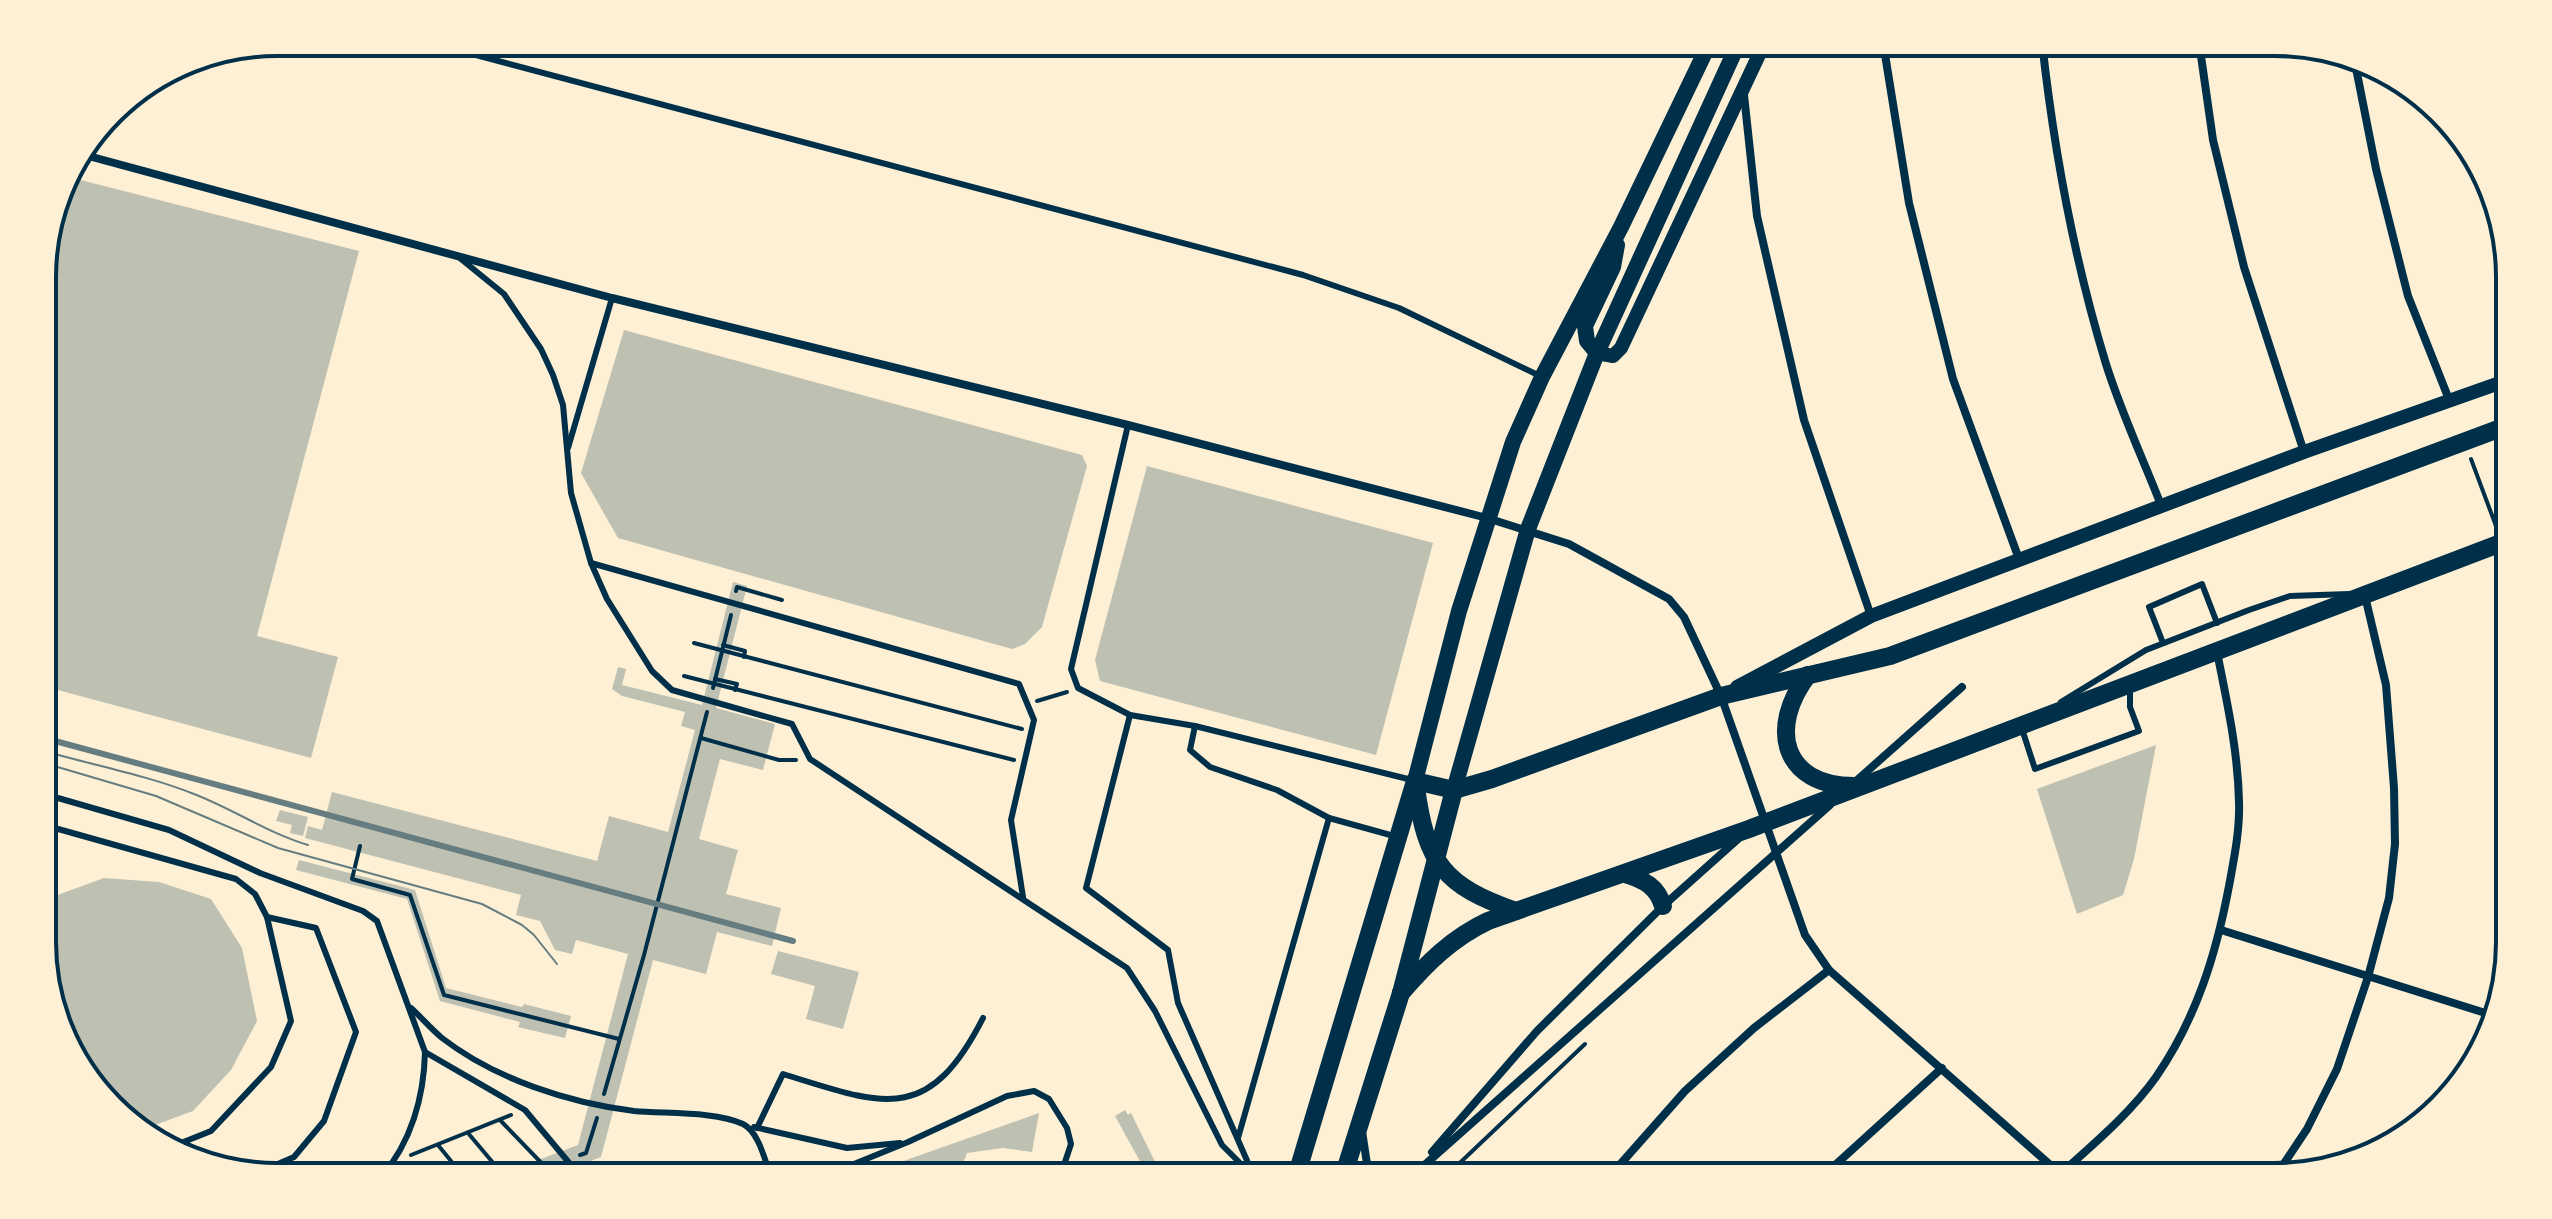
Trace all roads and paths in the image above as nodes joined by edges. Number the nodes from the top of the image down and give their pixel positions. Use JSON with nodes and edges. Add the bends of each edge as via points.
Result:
{"nodes":[{"id":1,"x":480,"y":56,"type":"edge"},
{"id":2,"x":1703,"y":56,"type":"edge"},
{"id":3,"x":1733,"y":56,"type":"edge"},
{"id":4,"x":1759,"y":56,"type":"edge"},
{"id":5,"x":1885,"y":56,"type":"edge"},
{"id":6,"x":2043,"y":56,"type":"edge"},
{"id":7,"x":2201,"y":56,"type":"edge"},
{"id":8,"x":2357,"y":72,"type":"edge"},
{"id":9,"x":1744,"y":91,"type":"junction"},
{"id":10,"x":93,"y":157,"type":"edge"},
{"id":11,"x":1621,"y":227,"type":"junction"},
{"id":12,"x":458,"y":256,"type":"junction"},
{"id":13,"x":612,"y":298,"type":"junction"},
{"id":14,"x":1597,"y":353,"type":"junction"},
{"id":15,"x":1542,"y":377,"type":"junction"},
{"id":16,"x":2496,"y":385,"type":"edge"},
{"id":17,"x":2450,"y":402,"type":"junction"},
{"id":18,"x":1128,"y":425,"type":"junction"},
{"id":19,"x":2496,"y":430,"type":"edge"},
{"id":20,"x":2465,"y":442,"type":"junction"},
{"id":21,"x":567,"y":451,"type":"junction"},
{"id":22,"x":2304,"y":452,"type":"junction"},
{"id":23,"x":2161,"y":505,"type":"junction"},
{"id":24,"x":1487,"y":518,"type":"junction"},
{"id":25,"x":2496,"y":518,"type":"edge"},
{"id":26,"x":1528,"y":529,"type":"junction"},
{"id":27,"x":2496,"y":549,"type":"edge"},
{"id":28,"x":2019,"y":559,"type":"junction"},
{"id":29,"x":591,"y":563,"type":"junction"},
{"id":30,"x":2365,"y":595,"type":"junction"},
{"id":31,"x":735,"y":598,"type":"dead end"},
{"id":32,"x":782,"y":600,"type":"dead end"},
{"id":33,"x":732,"y":609,"type":"dead end"},
{"id":34,"x":1871,"y":616,"type":"junction"},
{"id":35,"x":2217,"y":623,"type":"junction"},
{"id":36,"x":694,"y":643,"type":"dead end"},
{"id":37,"x":2163,"y":643,"type":"junction"},
{"id":38,"x":723,"y":645,"type":"junction"},
{"id":39,"x":2217,"y":651,"type":"junction"},
{"id":40,"x":744,"y":657,"type":"junction"},
{"id":41,"x":1808,"y":675,"type":"junction"},
{"id":42,"x":684,"y":676,"type":"dead end"},
{"id":43,"x":715,"y":679,"type":"junction"},
{"id":44,"x":2131,"y":684,"type":"junction"},
{"id":45,"x":1962,"y":687,"type":"dead end"},
{"id":46,"x":735,"y":690,"type":"junction"},
{"id":47,"x":712,"y":693,"type":"dead end"},
{"id":48,"x":1721,"y":696,"type":"junction"},
{"id":49,"x":708,"y":708,"type":"dead end"},
{"id":50,"x":1130,"y":715,"type":"junction"},
{"id":51,"x":2024,"y":724,"type":"junction"},
{"id":52,"x":1195,"y":726,"type":"junction"},
{"id":53,"x":1032,"y":731,"type":"junction"},
{"id":54,"x":701,"y":738,"type":"junction"},
{"id":55,"x":779,"y":760,"type":"dead end"},
{"id":56,"x":1024,"y":763,"type":"junction"},
{"id":57,"x":1415,"y":781,"type":"junction"},
{"id":58,"x":1867,"y":784,"type":"junction"},
{"id":59,"x":1454,"y":790,"type":"junction"},
{"id":60,"x":56,"y":797,"type":"edge"},
{"id":61,"x":1329,"y":818,"type":"junction"},
{"id":62,"x":1757,"y":826,"type":"junction"},
{"id":63,"x":56,"y":828,"type":"edge"},
{"id":64,"x":1398,"y":837,"type":"junction"},
{"id":65,"x":360,"y":846,"type":"dead end"},
{"id":66,"x":1437,"y":861,"type":"junction"},
{"id":67,"x":1625,"y":874,"type":"junction"},
{"id":68,"x":1024,"y":898,"type":"junction"},
{"id":69,"x":1663,"y":906,"type":"junction"},
{"id":70,"x":1516,"y":911,"type":"junction"},
{"id":71,"x":267,"y":917,"type":"junction"},
{"id":72,"x":2221,"y":930,"type":"junction"},
{"id":73,"x":1829,"y":970,"type":"junction"},
{"id":74,"x":2368,"y":977,"type":"junction"},
{"id":75,"x":1401,"y":993,"type":"junction"},
{"id":76,"x":409,"y":1006,"type":"junction"},
{"id":77,"x":2484,"y":1013,"type":"edge"},
{"id":78,"x":983,"y":1018,"type":"dead end"},
{"id":79,"x":619,"y":1039,"type":"junction"},
{"id":80,"x":425,"y":1052,"type":"junction"},
{"id":81,"x":1942,"y":1068,"type":"junction"},
{"id":82,"x":603,"y":1096,"type":"dead end"},
{"id":83,"x":525,"y":1110,"type":"junction"},
{"id":84,"x":599,"y":1110,"type":"dead end"},
{"id":85,"x":500,"y":1120,"type":"junction"},
{"id":86,"x":1361,"y":1122,"type":"junction"},
{"id":87,"x":745,"y":1125,"type":"junction"},
{"id":88,"x":757,"y":1128,"type":"junction"},
{"id":89,"x":468,"y":1133,"type":"junction"},
{"id":90,"x":1237,"y":1139,"type":"junction"},
{"id":91,"x":184,"y":1142,"type":"edge"},
{"id":92,"x":908,"y":1142,"type":"junction"},
{"id":93,"x":438,"y":1145,"type":"junction"},
{"id":94,"x":533,"y":1153,"type":"junction"},
{"id":95,"x":586,"y":1153,"type":"dead end"},
{"id":96,"x":394,"y":1162,"type":"joint"},
{"id":97,"x":280,"y":1163,"type":"edge"},
{"id":98,"x":453,"y":1163,"type":"edge"},
{"id":99,"x":493,"y":1163,"type":"edge"},
{"id":100,"x":542,"y":1163,"type":"edge"},
{"id":101,"x":546,"y":1163,"type":"edge"},
{"id":102,"x":569,"y":1163,"type":"edge"},
{"id":103,"x":766,"y":1163,"type":"edge"},
{"id":104,"x":856,"y":1163,"type":"edge"},
{"id":105,"x":1066,"y":1163,"type":"edge"},
{"id":106,"x":1240,"y":1163,"type":"edge"},
{"id":107,"x":1248,"y":1163,"type":"edge"},
{"id":108,"x":1300,"y":1163,"type":"edge"},
{"id":109,"x":1348,"y":1163,"type":"edge"},
{"id":110,"x":1367,"y":1163,"type":"edge"},
{"id":111,"x":1423,"y":1163,"type":"edge"},
{"id":112,"x":1427,"y":1163,"type":"edge"},
{"id":113,"x":1621,"y":1163,"type":"edge"},
{"id":114,"x":1837,"y":1163,"type":"edge"},
{"id":115,"x":2047,"y":1163,"type":"edge"},
{"id":116,"x":2074,"y":1163,"type":"edge"},
{"id":117,"x":2284,"y":1163,"type":"edge"}],
"edges":[{"from":1,"to":15,"type":"lane","via":[[1303,275],[1399,308]]},
{"from":2,"to":11,"type":"main road"},
{"from":3,"to":14,"type":"main road"},
{"from":4,"to":9,"type":"street"},
{"from":5,"to":28,"type":"street","via":[[1909,203],[1953,379]]},
{"from":6,"to":23,"type":"street","via":[[2051,128],[2076,253],[2107,366]]},
{"from":7,"to":22,"type":"street","via":[[2213,140],[2244,267]]},
{"from":8,"to":17,"type":"street","via":[[2408,296]]},
{"from":9,"to":14,"type":"street","via":[[1621,348],[1613,356]]},
{"from":9,"to":34,"type":"street","via":[[1757,216],[1804,420]]},
{"from":10,"to":12,"type":"street"},
{"from":11,"to":14,"type":"main road","via":[[1613,267],[1585,326],[1587,341]]},
{"from":11,"to":15,"type":"main road"},
{"from":12,"to":13,"type":"street"},
{"from":12,"to":21,"type":"lane","via":[[504,294],[541,349],[563,405]]},
{"from":13,"to":18,"type":"street"},
{"from":13,"to":21,"type":"lane"},
{"from":14,"to":26,"type":"main road"},
{"from":15,"to":24,"type":"main road"},
{"from":16,"to":17,"type":"street"},
{"from":17,"to":22,"type":"street"},
{"from":18,"to":24,"type":"street"},
{"from":18,"to":50,"type":"lane","via":[[1071,669],[1078,688]]},
{"from":19,"to":20,"type":"main road"},
{"from":20,"to":25,"type":"path"},
{"from":20,"to":41,"type":"main road","via":[[1890,656]]},
{"from":21,"to":29,"type":"lane","via":[[571,493]]},
{"from":22,"to":23,"type":"street"},
{"from":23,"to":28,"type":"street"},
{"from":24,"to":26,"type":"street"},
{"from":24,"to":57,"type":"main road"},
{"from":26,"to":48,"type":"street","via":[[1569,544],[1669,599],[1684,617]]},
{"from":26,"to":59,"type":"main road"},
{"from":27,"to":30,"type":"main road"},
{"from":28,"to":34,"type":"street"},
{"from":29,"to":53,"type":"lane","via":[[1019,684],[1034,720]]},
{"from":29,"to":68,"type":"lane","via":[[630,639],[672,690],[792,724],[810,759]]},
{"from":30,"to":35,"type":"lane","via":[[2290,596]]},
{"from":30,"to":39,"type":"main road"},
{"from":30,"to":74,"type":"street","via":[[2386,685],[2395,844],[2389,898]]},
{"from":31,"to":32,"type":"path","via":[[737,587]]},
{"from":33,"to":38,"type":"path"},
{"from":34,"to":48,"type":"street"},
{"from":35,"to":37,"type":"lane"},
{"from":35,"to":37,"type":"lane","via":[[2202,584],[2149,607]]},
{"from":36,"to":40,"type":"path"},
{"from":37,"to":51,"type":"lane"},
{"from":38,"to":40,"type":"path","via":[[745,651]]},
{"from":38,"to":43,"type":"path"},
{"from":39,"to":44,"type":"main road"},
{"from":39,"to":72,"type":"street","via":[[2233,726],[2239,804]]},
{"from":40,"to":53,"type":"path"},
{"from":41,"to":48,"type":"main road"},
{"from":41,"to":58,"type":"main road","via":[[1787,713],[1791,756],[1825,782]]},
{"from":42,"to":46,"type":"path"},
{"from":43,"to":46,"type":"path","via":[[737,684]]},
{"from":43,"to":47,"type":"path"},
{"from":44,"to":51,"type":"main road"},
{"from":44,"to":51,"type":"lane","via":[[2130,707],[2139,731],[2035,769]]},
{"from":45,"to":112,"type":"street"},
{"from":46,"to":56,"type":"path"},
{"from":48,"to":59,"type":"main road"},
{"from":48,"to":62,"type":"street"},
{"from":49,"to":54,"type":"path"},
{"from":50,"to":52,"type":"lane"},
{"from":50,"to":90,"type":"lane","via":[[1086,888],[1168,950],[1178,1003]]},
{"from":51,"to":58,"type":"main road"},
{"from":52,"to":57,"type":"lane"},
{"from":52,"to":61,"type":"lane","via":[[1190,750],[1210,767],[1277,790]]},
{"from":53,"to":56,"type":"lane"},
{"from":54,"to":55,"type":"path"},
{"from":54,"to":79,"type":"path"},
{"from":56,"to":68,"type":"lane","via":[[1011,820]]},
{"from":57,"to":59,"type":"main road"},
{"from":57,"to":64,"type":"main road"},
{"from":57,"to":66,"type":"main road","via":[[1423,831]]},
{"from":58,"to":62,"type":"main road"},
{"from":59,"to":66,"type":"main road"},
{"from":60,"to":76,"type":"lane","via":[[169,830],[260,873],[363,911],[377,921]]},
{"from":61,"to":64,"type":"lane"},
{"from":61,"to":90,"type":"lane"},
{"from":62,"to":67,"type":"main road"},
{"from":62,"to":69,"type":"street"},
{"from":62,"to":73,"type":"street","via":[[1805,935]]},
{"from":63,"to":71,"type":"lane","via":[[236,879],[255,894]]},
{"from":64,"to":108,"type":"main road"},
{"from":65,"to":79,"type":"path","via":[[352,879],[410,895],[444,995]]},
{"from":66,"to":70,"type":"main road","via":[[1472,894]]},
{"from":66,"to":75,"type":"main road"},
{"from":67,"to":69,"type":"main road","via":[[1650,883]]},
{"from":67,"to":70,"type":"main road"},
{"from":68,"to":106,"type":"lane","via":[[1127,968],[1155,1011],[1222,1145]]},
{"from":69,"to":111,"type":"street","via":[[1537,1031]]},
{"from":70,"to":75,"type":"main road","via":[[1465,932]]},
{"from":71,"to":91,"type":"lane","via":[[291,1021],[271,1067],[211,1131]]},
{"from":71,"to":97,"type":"lane","via":[[316,928],[356,1032],[324,1121],[294,1157]]},
{"from":72,"to":74,"type":"street"},
{"from":72,"to":116,"type":"street","via":[[2184,1034],[2154,1080]]},
{"from":73,"to":81,"type":"street"},
{"from":73,"to":113,"type":"street","via":[[1685,1091]]},
{"from":74,"to":77,"type":"street"},
{"from":74,"to":117,"type":"street","via":[[2337,1069]]},
{"from":75,"to":86,"type":"main road"},
{"from":76,"to":80,"type":"lane"},
{"from":76,"to":87,"type":"lane","via":[[443,1038],[525,1083],[633,1111],[706,1116]]},
{"from":78,"to":88,"type":"lane","via":[[965,1054],[938,1083],[908,1097],[884,1100],[783,1074]]},
{"from":79,"to":82,"type":"path"},
{"from":80,"to":83,"type":"lane"},
{"from":80,"to":96,"type":"lane","via":[[420,1098]]},
{"from":81,"to":114,"type":"street"},
{"from":81,"to":115,"type":"street"},
{"from":83,"to":85,"type":"path"},
{"from":83,"to":102,"type":"lane"},
{"from":84,"to":95,"type":"path"},
{"from":85,"to":89,"type":"path"},
{"from":85,"to":94,"type":"path"},
{"from":86,"to":109,"type":"main road"},
{"from":86,"to":110,"type":"street"},
{"from":87,"to":88,"type":"lane"},
{"from":87,"to":103,"type":"lane"},
{"from":88,"to":92,"type":"lane","via":[[847,1148]]},
{"from":89,"to":93,"type":"path"},
{"from":89,"to":99,"type":"path"},
{"from":90,"to":107,"type":"lane"},
{"from":92,"to":104,"type":"lane"},
{"from":92,"to":105,"type":"lane","via":[[1007,1096],[1034,1091],[1049,1099],[1067,1128],[1071,1144]]},
{"from":93,"to":96,"type":"path"},
{"from":93,"to":98,"type":"path"},
{"from":94,"to":100,"type":"path"},
{"from":94,"to":101,"type":"path"}]}
